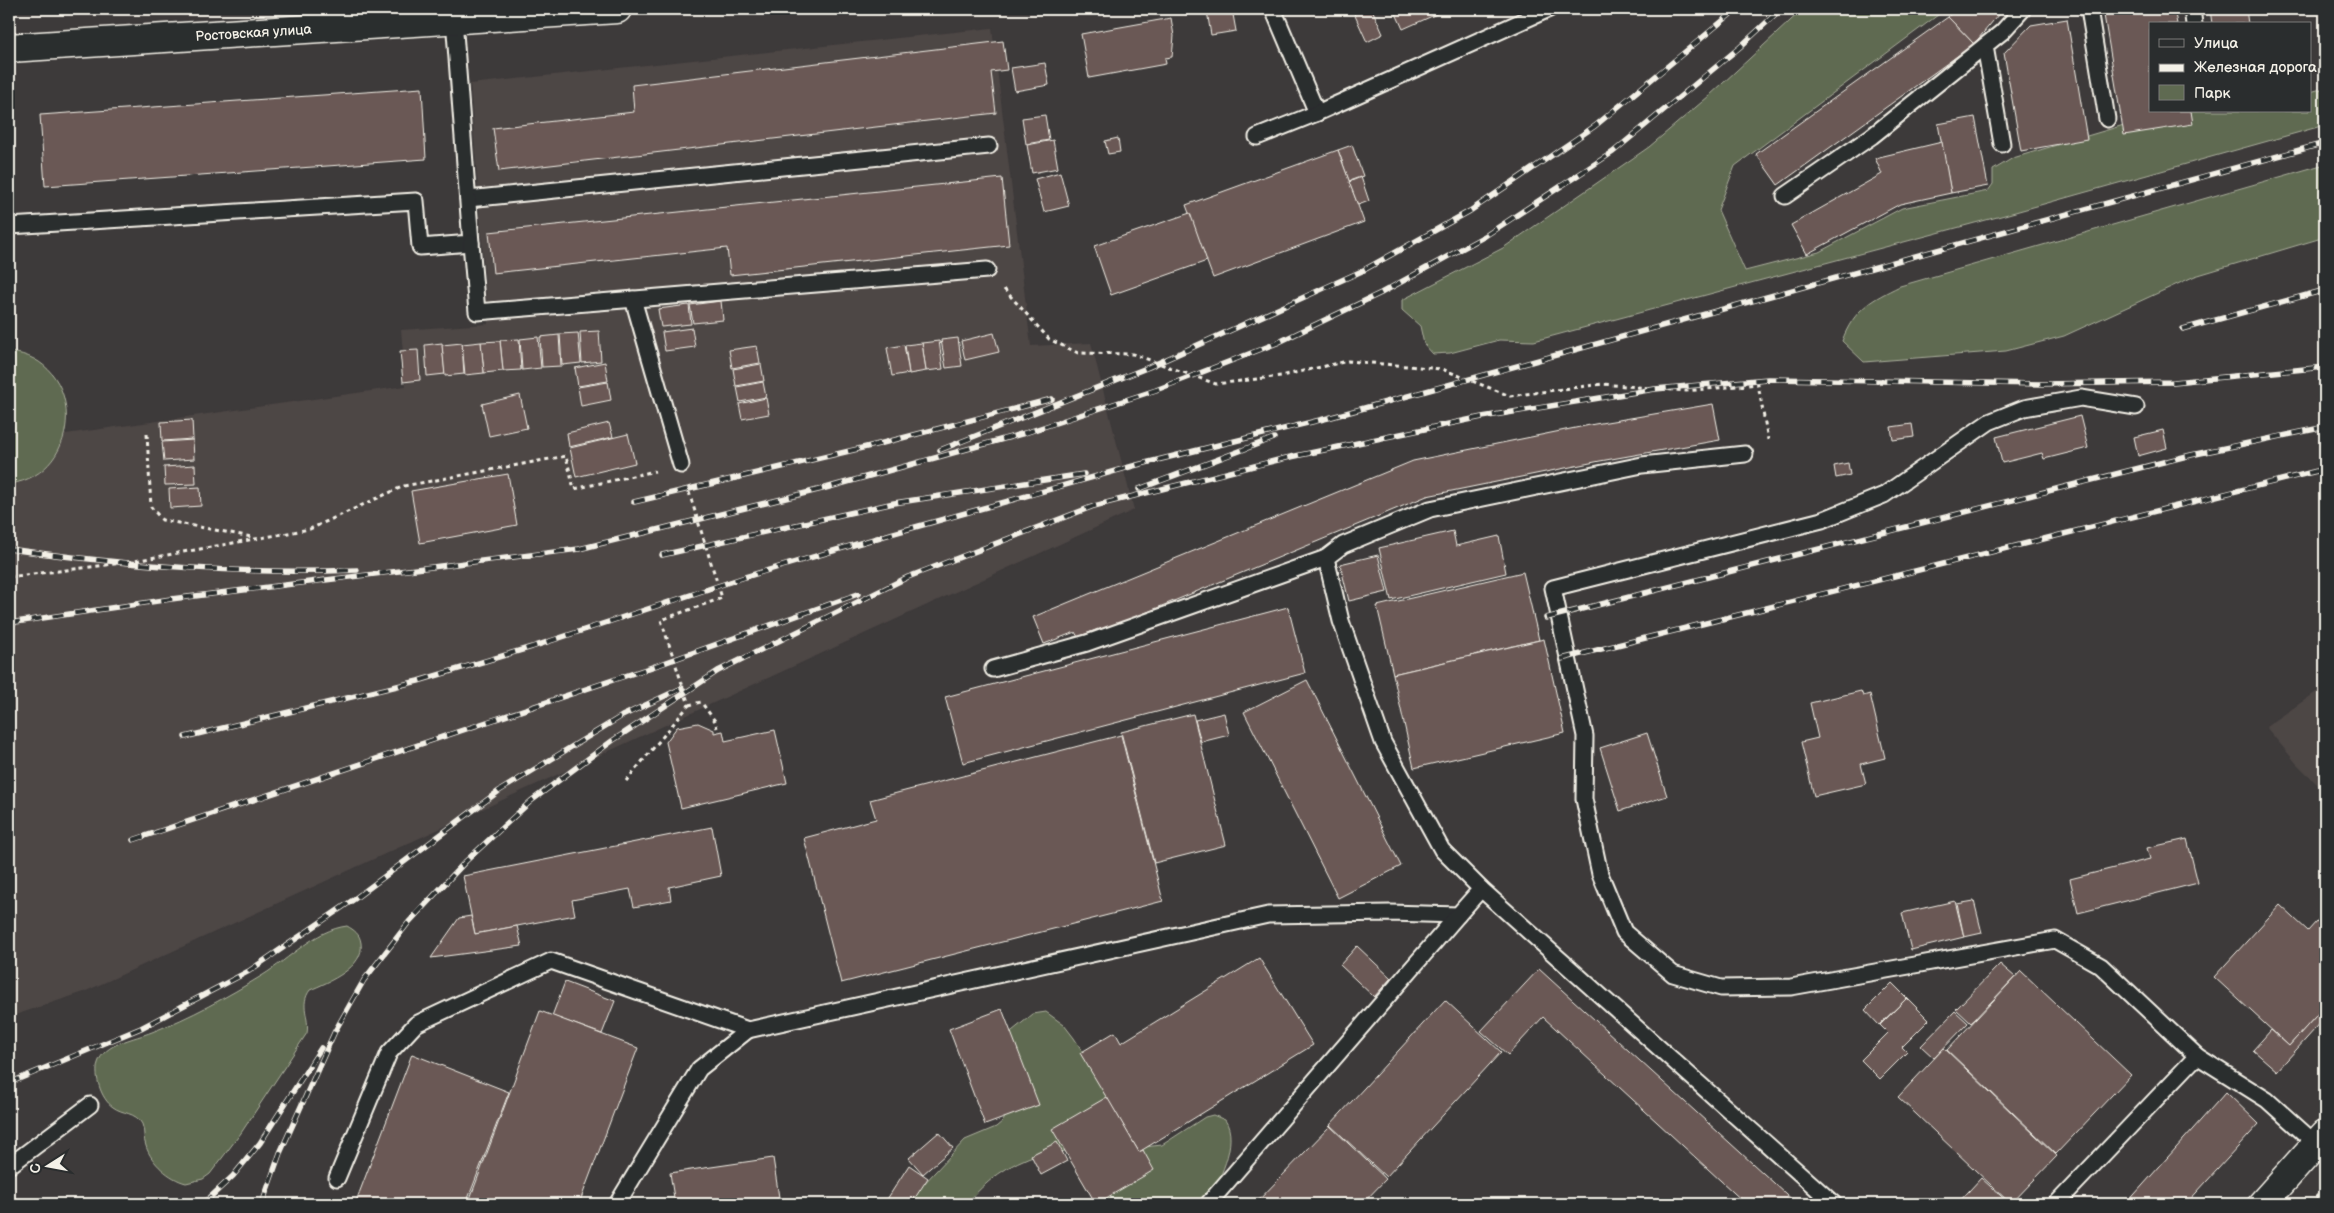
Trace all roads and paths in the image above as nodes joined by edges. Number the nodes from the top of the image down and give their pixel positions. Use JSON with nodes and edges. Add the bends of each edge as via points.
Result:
{"nodes":[{"id":1,"x":617,"y":9,"type":"edge"},
{"id":2,"x":1273,"y":9,"type":"edge"},
{"id":3,"x":1549,"y":9,"type":"edge"},
{"id":4,"x":2023,"y":9,"type":"edge"},
{"id":5,"x":2089,"y":9,"type":"edge"},
{"id":6,"x":2192,"y":9,"type":"edge"},
{"id":7,"x":377,"y":16,"type":"edge"},
{"id":8,"x":454,"y":19,"type":"junction"},
{"id":9,"x":2194,"y":22,"type":"edge"},
{"id":10,"x":1985,"y":46,"type":"junction"},
{"id":11,"x":9,"y":48,"type":"edge"},
{"id":12,"x":1316,"y":113,"type":"junction"},
{"id":13,"x":2106,"y":119,"type":"dead end"},
{"id":14,"x":1257,"y":137,"type":"dead end"},
{"id":15,"x":2002,"y":144,"type":"dead end"},
{"id":16,"x":989,"y":146,"type":"dead end"},
{"id":17,"x":1785,"y":196,"type":"dead end"},
{"id":18,"x":468,"y":199,"type":"junction"},
{"id":19,"x":9,"y":226,"type":"edge"},
{"id":20,"x":471,"y":243,"type":"junction"},
{"id":21,"x":987,"y":270,"type":"joint"},
{"id":22,"x":633,"y":299,"type":"junction"},
{"id":23,"x":2136,"y":407,"type":"dead end"},
{"id":24,"x":147,"y":434,"type":"dead end"},
{"id":25,"x":1745,"y":454,"type":"joint"},
{"id":26,"x":681,"y":465,"type":"junction"},
{"id":27,"x":255,"y":538,"type":"junction"},
{"id":28,"x":1326,"y":558,"type":"junction"},
{"id":29,"x":9,"y":577,"type":"edge"},
{"id":30,"x":993,"y":669,"type":"dead end"},
{"id":31,"x":689,"y":705,"type":"junction"},
{"id":32,"x":717,"y":728,"type":"dead end"},
{"id":33,"x":626,"y":781,"type":"dead end"},
{"id":34,"x":1481,"y":889,"type":"junction"},
{"id":35,"x":1458,"y":915,"type":"junction"},
{"id":36,"x":748,"y":1030,"type":"junction"},
{"id":37,"x":2197,"y":1056,"type":"junction"},
{"id":38,"x":90,"y":1105,"type":"dead end"},
{"id":39,"x":2321,"y":1139,"type":"edge"},
{"id":40,"x":9,"y":1166,"type":"edge"},
{"id":41,"x":337,"y":1178,"type":"dead end"},
{"id":42,"x":2325,"y":1188,"type":"edge"},
{"id":43,"x":617,"y":1204,"type":"edge"},
{"id":44,"x":1208,"y":1204,"type":"edge"},
{"id":45,"x":1834,"y":1204,"type":"edge"},
{"id":46,"x":2056,"y":1204,"type":"edge"},
{"id":47,"x":2262,"y":1204,"type":"edge"},
{"id":48,"x":2311,"y":1204,"type":"edge"}],
"edges":[{"from":1,"to":8,"type":"street","name":"Ростовская улица"},
{"from":2,"to":12,"type":"lane"},
{"from":3,"to":12,"type":"lane"},
{"from":4,"to":10,"type":"lane"},
{"from":5,"to":13,"type":"lane"},
{"from":6,"to":9,"type":"lane"},
{"from":7,"to":8,"type":"street","name":"Ростовская улица"},
{"from":7,"to":11,"type":"street","name":"Ростовская улица"},
{"from":8,"to":18,"type":"lane"},
{"from":10,"to":15,"type":"lane"},
{"from":10,"to":17,"type":"lane","via":[[1872,136]]},
{"from":12,"to":14,"type":"lane"},
{"from":16,"to":18,"type":"lane"},
{"from":18,"to":20,"type":"lane"},
{"from":19,"to":20,"type":"lane","via":[[416,201],[420,247]]},
{"from":20,"to":22,"type":"lane","via":[[477,312]]},
{"from":21,"to":22,"type":"lane"},
{"from":21,"to":25,"type":"path","via":[[1049,339],[1078,353],[1133,354],[1216,384],[1281,376],[1348,361],[1442,369],[1510,396],[1602,384],[1686,391],[1758,384],[1768,442]]},
{"from":22,"to":26,"type":"lane"},
{"from":23,"to":37,"type":"lane","via":[[2081,398],[2024,408],[1990,422],[1884,495],[1822,520],[1553,588],[1585,736],[1584,799],[1600,874],[1624,932],[1673,974],[1721,988],[1791,987],[2055,940],[2101,966]]},
{"from":24,"to":27,"type":"path","via":[[151,507],[162,520]]},
{"from":25,"to":28,"type":"lane","via":[[1642,465],[1430,509],[1343,545]]},
{"from":26,"to":27,"type":"path","via":[[574,489],[566,456],[404,486],[310,529]]},
{"from":26,"to":31,"type":"path","via":[[722,598],[661,620]]},
{"from":27,"to":29,"type":"path","via":[[123,563]]},
{"from":28,"to":30,"type":"lane","via":[[1086,643]]},
{"from":28,"to":34,"type":"lane","via":[[1341,621],[1383,742],[1442,850]]},
{"from":31,"to":32,"type":"path","via":[[700,702]]},
{"from":31,"to":33,"type":"path"},
{"from":34,"to":35,"type":"lane"},
{"from":34,"to":45,"type":"lane"},
{"from":35,"to":36,"type":"lane","via":[[1390,912],[1268,915]]},
{"from":35,"to":44,"type":"lane"},
{"from":36,"to":41,"type":"lane","via":[[551,961],[416,1024],[389,1053]]},
{"from":36,"to":43,"type":"lane","via":[[699,1069]]},
{"from":37,"to":39,"type":"lane"},
{"from":37,"to":46,"type":"lane"},
{"from":38,"to":40,"type":"lane"},
{"from":39,"to":47,"type":"street"},
{"from":42,"to":48,"type":"path"}]}
